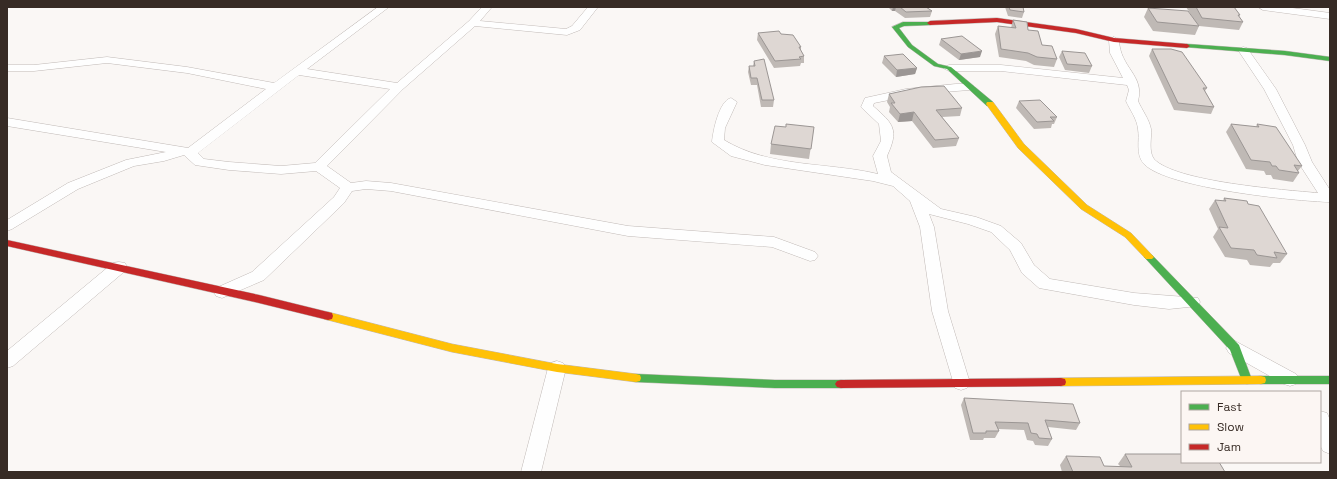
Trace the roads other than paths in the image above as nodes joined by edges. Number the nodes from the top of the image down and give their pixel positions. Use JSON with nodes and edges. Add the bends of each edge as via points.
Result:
{"nodes":[{"id":1,"x":384,"y":7,"type":"edge"},
{"id":2,"x":487,"y":7,"type":"edge"},
{"id":3,"x":593,"y":7,"type":"edge"},
{"id":4,"x":1263,"y":7,"type":"edge"},
{"id":5,"x":1330,"y":16,"type":"edge"},
{"id":6,"x":473,"y":23,"type":"junction"},
{"id":7,"x":1114,"y":40,"type":"junction"},
{"id":8,"x":1242,"y":50,"type":"junction"},
{"id":9,"x":1330,"y":59,"type":"edge"},
{"id":10,"x":7,"y":68,"type":"edge"},
{"id":11,"x":949,"y":68,"type":"junction"},
{"id":12,"x":297,"y":71,"type":"junction"},
{"id":13,"x":1133,"y":82,"type":"junction"},
{"id":14,"x":275,"y":87,"type":"junction"},
{"id":15,"x":399,"y":87,"type":"junction"},
{"id":16,"x":969,"y":87,"type":"junction"},
{"id":17,"x":731,"y":102,"type":"dead end"},
{"id":18,"x":7,"y":122,"type":"edge"},
{"id":19,"x":186,"y":152,"type":"junction"},
{"id":20,"x":319,"y":167,"type":"junction"},
{"id":21,"x":898,"y":183,"type":"junction"},
{"id":22,"x":348,"y":187,"type":"junction"},
{"id":23,"x":1329,"y":198,"type":"edge"},
{"id":24,"x":916,"y":199,"type":"junction"},
{"id":25,"x":7,"y":226,"type":"edge"},
{"id":26,"x":7,"y":243,"type":"edge"},
{"id":27,"x":810,"y":256,"type":"dead end"},
{"id":28,"x":120,"y":267,"type":"junction"},
{"id":29,"x":258,"y":276,"type":"junction"},
{"id":30,"x":222,"y":292,"type":"junction"},
{"id":31,"x":259,"y":299,"type":"junction"},
{"id":32,"x":1192,"y":302,"type":"junction"},
{"id":33,"x":1235,"y":348,"type":"junction"},
{"id":34,"x":7,"y":361,"type":"edge"},
{"id":35,"x":557,"y":368,"type":"junction"},
{"id":36,"x":1247,"y":380,"type":"junction"},
{"id":37,"x":1330,"y":380,"type":"edge"},
{"id":38,"x":961,"y":383,"type":"junction"},
{"id":39,"x":1302,"y":384,"type":"edge"},
{"id":40,"x":1321,"y":422,"type":"edge"},
{"id":41,"x":1330,"y":445,"type":"edge"},
{"id":42,"x":531,"y":472,"type":"edge"}],
"edges":[{"from":1,"to":12,"type":"street"},
{"from":2,"to":6,"type":"street"},
{"from":3,"to":6,"type":"street","via":[[576,28],[567,32]]},
{"from":4,"to":5,"type":"street"},
{"from":6,"to":15,"type":"street"},
{"from":7,"to":8,"type":"street"},
{"from":7,"to":11,"type":"street","via":[[1076,31],[997,20],[903,24],[895,27],[910,46],[927,59]]},
{"from":7,"to":13,"type":"street","via":[[1121,66]]},
{"from":8,"to":9,"type":"street"},
{"from":8,"to":23,"type":"street","via":[[1270,89],[1306,162]]},
{"from":10,"to":14,"type":"street","via":[[34,68],[107,60],[187,70]]},
{"from":11,"to":13,"type":"street","via":[[1000,68]]},
{"from":11,"to":16,"type":"street"},
{"from":12,"to":14,"type":"street"},
{"from":12,"to":15,"type":"street"},
{"from":13,"to":23,"type":"street","via":[[1135,90],[1132,101],[1144,126],[1144,148],[1150,162],[1164,172],[1220,185],[1278,194]]},
{"from":14,"to":19,"type":"street"},
{"from":15,"to":20,"type":"street"},
{"from":16,"to":21,"type":"street","via":[[935,87],[869,101],[867,107],[885,123],[887,141],[880,156],[885,174]]},
{"from":16,"to":32,"type":"street","via":[[993,107],[1021,146],[1079,202],[1128,235]]},
{"from":17,"to":21,"type":"street","via":[[720,128],[718,142],[736,153],[765,161]]},
{"from":18,"to":19,"type":"street"},
{"from":19,"to":20,"type":"street","via":[[200,162],[229,166],[281,170]]},
{"from":19,"to":25,"type":"street","via":[[132,163],[72,186]]},
{"from":20,"to":22,"type":"street"},
{"from":21,"to":24,"type":"street"},
{"from":22,"to":27,"type":"street","via":[[391,187],[628,231],[774,242]]},
{"from":22,"to":29,"type":"street","via":[[339,200]]},
{"from":24,"to":32,"type":"street","via":[[936,213],[971,220],[996,229],[1016,248],[1028,269],[1045,284],[1134,299],[1169,303]]},
{"from":24,"to":38,"type":"street","via":[[927,227],[940,311]]},
{"from":26,"to":28,"type":"street"},
{"from":28,"to":30,"type":"street"},
{"from":28,"to":34,"type":"street"},
{"from":29,"to":30,"type":"street"},
{"from":29,"to":31,"type":"street"},
{"from":30,"to":31,"type":"street"},
{"from":31,"to":35,"type":"street","via":[[452,348]]},
{"from":32,"to":33,"type":"street"},
{"from":33,"to":36,"type":"street"},
{"from":33,"to":39,"type":"street"},
{"from":35,"to":38,"type":"street","via":[[638,378],[775,384]]},
{"from":35,"to":42,"type":"street"},
{"from":36,"to":38,"type":"street"},
{"from":36,"to":39,"type":"street"},
{"from":37,"to":39,"type":"street"},
{"from":40,"to":41,"type":"street"}]}
